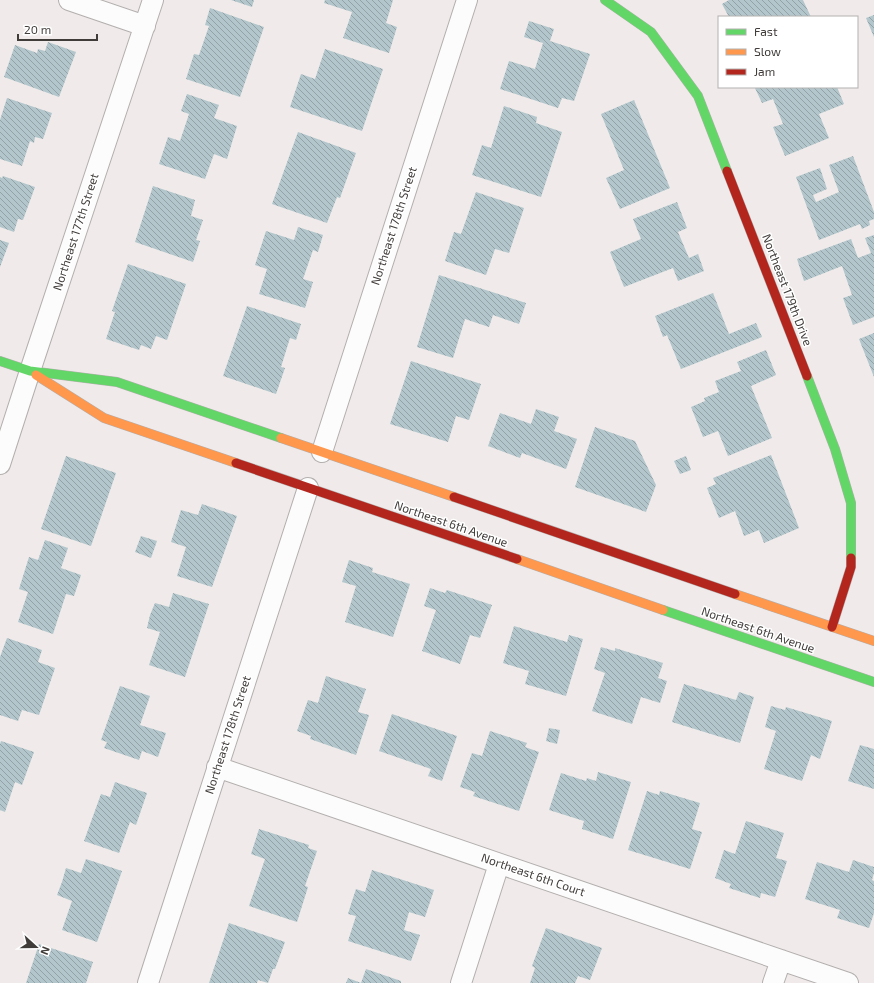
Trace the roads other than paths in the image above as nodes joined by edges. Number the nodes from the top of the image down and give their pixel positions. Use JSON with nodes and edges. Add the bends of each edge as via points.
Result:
{"nodes":[{"id":1,"x":69,"y":0,"type":"edge"},
{"id":2,"x":153,"y":0,"type":"edge"},
{"id":3,"x":467,"y":0,"type":"edge"},
{"id":4,"x":605,"y":0,"type":"edge"},
{"id":5,"x":145,"y":26,"type":"junction"},
{"id":6,"x":0,"y":361,"type":"edge"},
{"id":7,"x":30,"y":371,"type":"junction"},
{"id":8,"x":322,"y":452,"type":"junction"},
{"id":9,"x":0,"y":464,"type":"edge"},
{"id":10,"x":308,"y":488,"type":"junction"},
{"id":11,"x":832,"y":627,"type":"junction"},
{"id":12,"x":874,"y":641,"type":"edge"},
{"id":13,"x":874,"y":682,"type":"edge"},
{"id":14,"x":217,"y":767,"type":"junction"},
{"id":15,"x":499,"y":864,"type":"junction"},
{"id":16,"x":781,"y":960,"type":"junction"},
{"id":17,"x":148,"y":983,"type":"edge"},
{"id":18,"x":461,"y":983,"type":"edge"},
{"id":19,"x":774,"y":983,"type":"edge"},
{"id":20,"x":848,"y":983,"type":"edge"}],
"edges":[{"from":1,"to":5,"type":"street"},
{"from":2,"to":5,"type":"street","name":"Northeast 177th Street"},
{"from":3,"to":8,"type":"street","name":"Northeast 178th Street"},
{"from":4,"to":11,"type":"main road","name":"Northeast 179th Drive","via":[[651,32],[698,96],[836,449],[852,503],[851,567]]},
{"from":5,"to":7,"type":"street","name":"Northeast 177th Street"},
{"from":6,"to":7,"type":"main road","name":"Northeast 6th Avenue"},
{"from":7,"to":8,"type":"main road","name":"Northeast 6th Avenue","via":[[117,382]]},
{"from":7,"to":9,"type":"street","name":"Northeast 177th Street"},
{"from":7,"to":10,"type":"main road","name":"Northeast 6th Avenue","via":[[104,418]]},
{"from":8,"to":11,"type":"main road","name":"Northeast 6th Avenue"},
{"from":10,"to":13,"type":"main road","name":"Northeast 6th Avenue"},
{"from":10,"to":14,"type":"street","name":"Northeast 178th Street"},
{"from":11,"to":12,"type":"main road","name":"Northeast 6th Avenue"},
{"from":14,"to":15,"type":"street","name":"Northeast 6th Court"},
{"from":14,"to":17,"type":"street","name":"Northeast 178th Street"},
{"from":15,"to":16,"type":"street","name":"Northeast 6th Court"},
{"from":15,"to":18,"type":"street"},
{"from":16,"to":19,"type":"street"},
{"from":16,"to":20,"type":"street","name":"Northeast 6th Court"}]}
